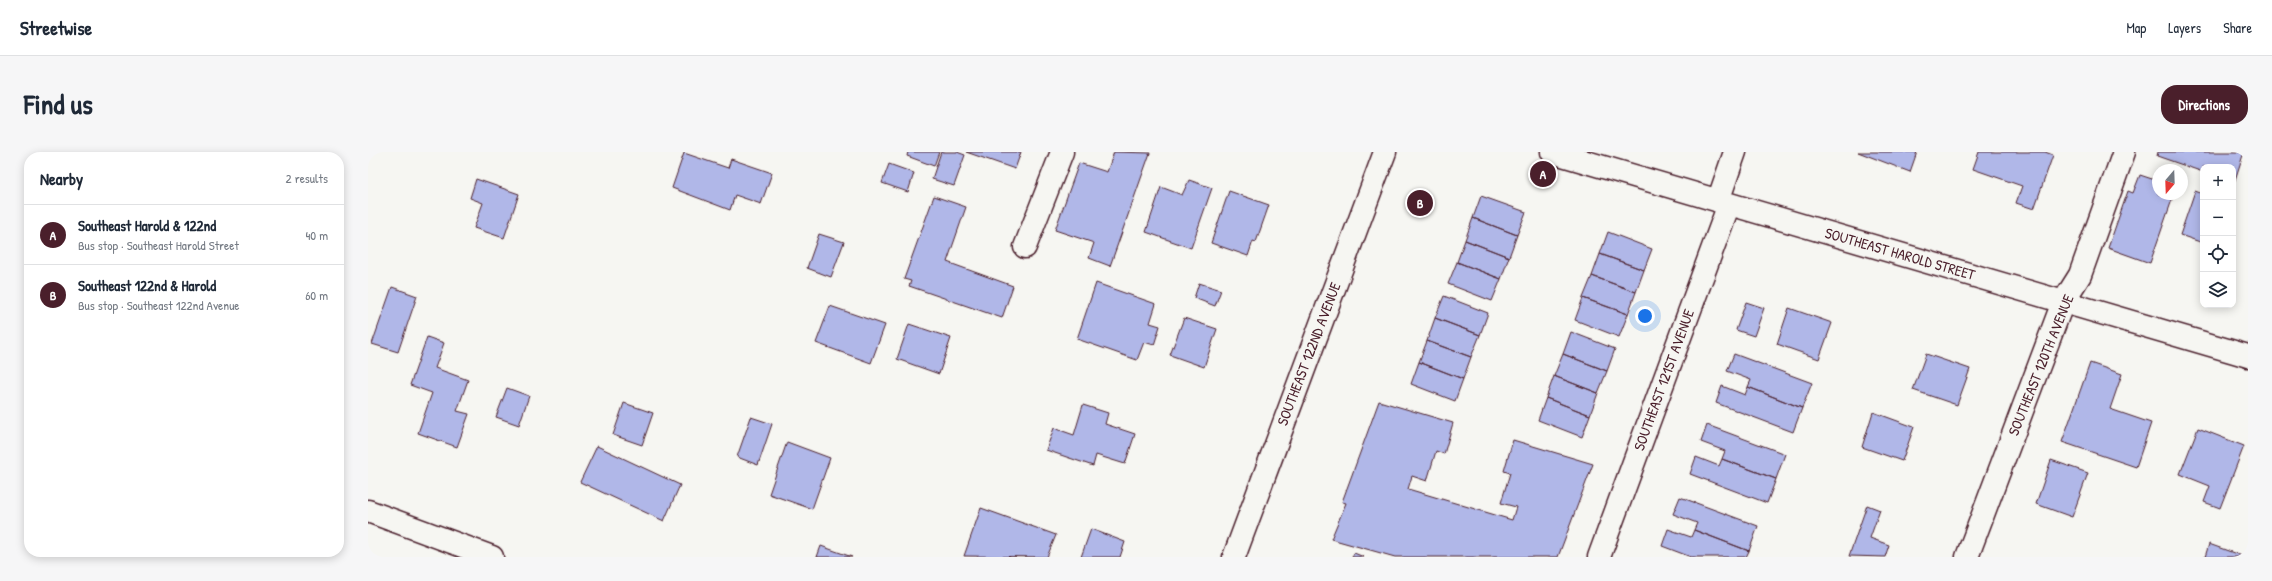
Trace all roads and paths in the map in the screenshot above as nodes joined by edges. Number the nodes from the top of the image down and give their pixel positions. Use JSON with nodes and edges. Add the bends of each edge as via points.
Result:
{"nodes":[{"id":1,"x":1062,"y":152,"type":"edge"},
{"id":2,"x":1385,"y":152,"type":"edge"},
{"id":3,"x":1552,"y":152,"type":"edge"},
{"id":4,"x":1735,"y":152,"type":"edge"},
{"id":5,"x":2124,"y":152,"type":"edge"},
{"id":6,"x":1724,"y":202,"type":"junction"},
{"id":7,"x":1025,"y":247,"type":"dead end"},
{"id":8,"x":2063,"y":302,"type":"junction"},
{"id":9,"x":2248,"y":356,"type":"edge"},
{"id":10,"x":368,"y":511,"type":"edge"},
{"id":11,"x":492,"y":557,"type":"edge"},
{"id":12,"x":1234,"y":557,"type":"edge"},
{"id":13,"x":1599,"y":557,"type":"edge"},
{"id":14,"x":1967,"y":557,"type":"edge"}],
"edges":[{"from":1,"to":7,"type":"street"},
{"from":2,"to":12,"type":"street","name":"SOUTHEAST 122ND AVENUE"},
{"from":3,"to":6,"type":"street","name":"SOUTHEAST HAROLD STREET"},
{"from":4,"to":6,"type":"street","name":"SOUTHEAST 121ST AVENUE"},
{"from":5,"to":8,"type":"street","name":"SOUTHEAST 120TH AVENUE","via":[[2080,275]]},
{"from":6,"to":8,"type":"street","name":"SOUTHEAST HAROLD STREET"},
{"from":6,"to":13,"type":"street","name":"SOUTHEAST 121ST AVENUE"},
{"from":8,"to":9,"type":"street","name":"SOUTHEAST HAROLD STREET"},
{"from":8,"to":14,"type":"street","name":"SOUTHEAST 120TH AVENUE"},
{"from":10,"to":11,"type":"street"}]}
